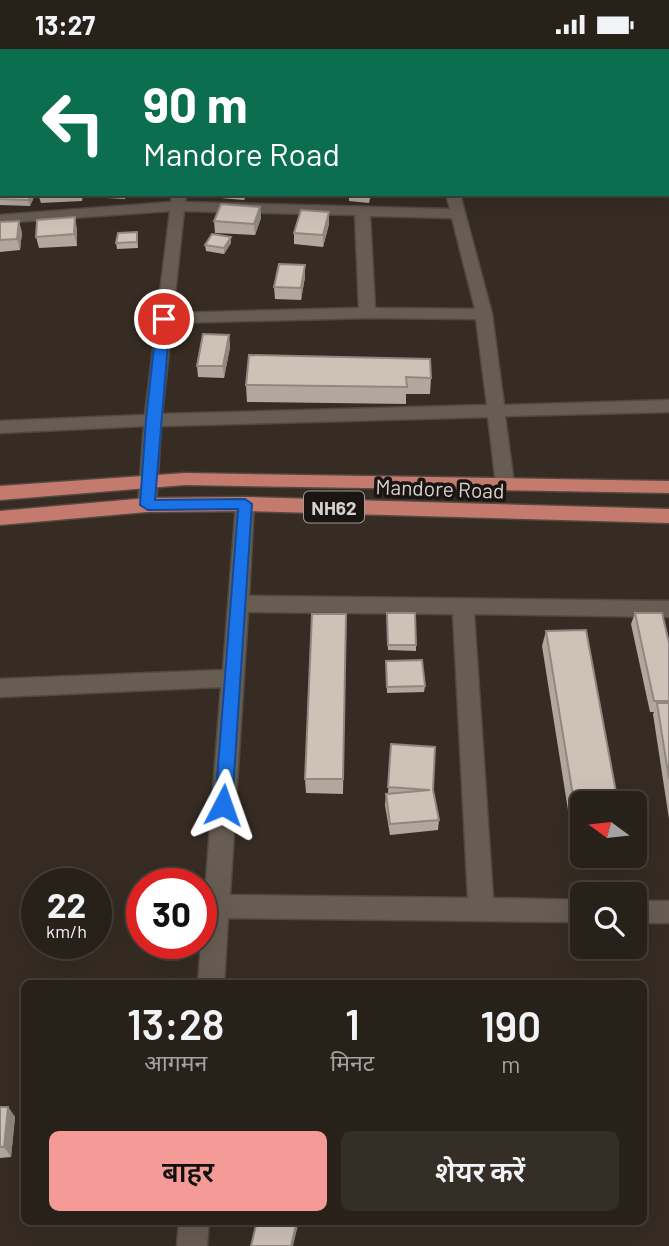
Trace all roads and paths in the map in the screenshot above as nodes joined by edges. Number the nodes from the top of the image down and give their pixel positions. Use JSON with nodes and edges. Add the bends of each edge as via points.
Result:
{"nodes":[{"id":1,"x":453,"y":196,"type":"edge"},
{"id":2,"x":177,"y":200,"type":"edge"},
{"id":3,"x":131,"y":202,"type":"edge"},
{"id":4,"x":362,"y":211,"type":"junction"},
{"id":5,"x":457,"y":215,"type":"junction"},
{"id":6,"x":0,"y":219,"type":"edge"},
{"id":7,"x":367,"y":313,"type":"junction"},
{"id":8,"x":484,"y":314,"type":"junction"},
{"id":9,"x":164,"y":319,"type":"junction"},
{"id":10,"x":669,"y":406,"type":"edge"},
{"id":11,"x":494,"y":412,"type":"junction"},
{"id":12,"x":153,"y":420,"type":"junction"},
{"id":13,"x":0,"y":427,"type":"edge"},
{"id":14,"x":148,"y":481,"type":"junction"},
{"id":15,"x":505,"y":484,"type":"junction"},
{"id":16,"x":669,"y":487,"type":"edge"},
{"id":17,"x":0,"y":493,"type":"edge"},
{"id":18,"x":245,"y":504,"type":"junction"},
{"id":19,"x":148,"y":505,"type":"junction"},
{"id":20,"x":669,"y":516,"type":"edge"},
{"id":21,"x":0,"y":518,"type":"edge"},
{"id":22,"x":239,"y":604,"type":"junction"},
{"id":23,"x":463,"y":607,"type":"junction"},
{"id":24,"x":669,"y":610,"type":"edge"},
{"id":25,"x":233,"y":678,"type":"junction"},
{"id":26,"x":0,"y":688,"type":"edge"},
{"id":27,"x":217,"y":893,"type":"edge"},
{"id":28,"x":217,"y":906,"type":"edge"},
{"id":29,"x":481,"y":910,"type":"junction"},
{"id":30,"x":570,"y":911,"type":"edge"},
{"id":31,"x":647,"y":912,"type":"edge"},
{"id":32,"x":669,"y":912,"type":"edge"},
{"id":33,"x":213,"y":959,"type":"edge"},
{"id":34,"x":211,"y":980,"type":"edge"},
{"id":35,"x":194,"y":1225,"type":"edge"},
{"id":36,"x":192,"y":1246,"type":"edge"}],
"edges":[{"from":1,"to":5,"type":"street"},
{"from":2,"to":3,"type":"street"},
{"from":2,"to":4,"type":"street"},
{"from":2,"to":9,"type":"street"},
{"from":3,"to":6,"type":"street"},
{"from":4,"to":5,"type":"street"},
{"from":4,"to":7,"type":"street"},
{"from":5,"to":8,"type":"street"},
{"from":7,"to":8,"type":"street"},
{"from":7,"to":9,"type":"street"},
{"from":8,"to":11,"type":"street"},
{"from":9,"to":12,"type":"street"},
{"from":10,"to":11,"type":"street"},
{"from":11,"to":12,"type":"street"},
{"from":11,"to":15,"type":"street"},
{"from":12,"to":13,"type":"street"},
{"from":12,"to":14,"type":"street"},
{"from":14,"to":15,"type":"highway","name":"Mandore Road","number":"NH62"},
{"from":14,"to":17,"type":"highway","name":"Mandore Road","number":"NH62"},
{"from":14,"to":19,"type":"street"},
{"from":15,"to":16,"type":"highway","name":"Mandore Road","number":"NH62"},
{"from":18,"to":19,"type":"highway","name":"Mandore Road","number":"NH62"},
{"from":18,"to":20,"type":"highway","name":"Mandore Road","number":"NH62"},
{"from":18,"to":22,"type":"street"},
{"from":19,"to":21,"type":"highway","name":"Mandore Road","number":"NH62"},
{"from":22,"to":23,"type":"street"},
{"from":22,"to":25,"type":"street"},
{"from":23,"to":24,"type":"street"},
{"from":23,"to":29,"type":"street"},
{"from":25,"to":26,"type":"street"},
{"from":25,"to":27,"type":"street"},
{"from":28,"to":29,"type":"street"},
{"from":29,"to":30,"type":"street"},
{"from":31,"to":32,"type":"street"},
{"from":33,"to":34,"type":"street"},
{"from":35,"to":36,"type":"street"}]}
